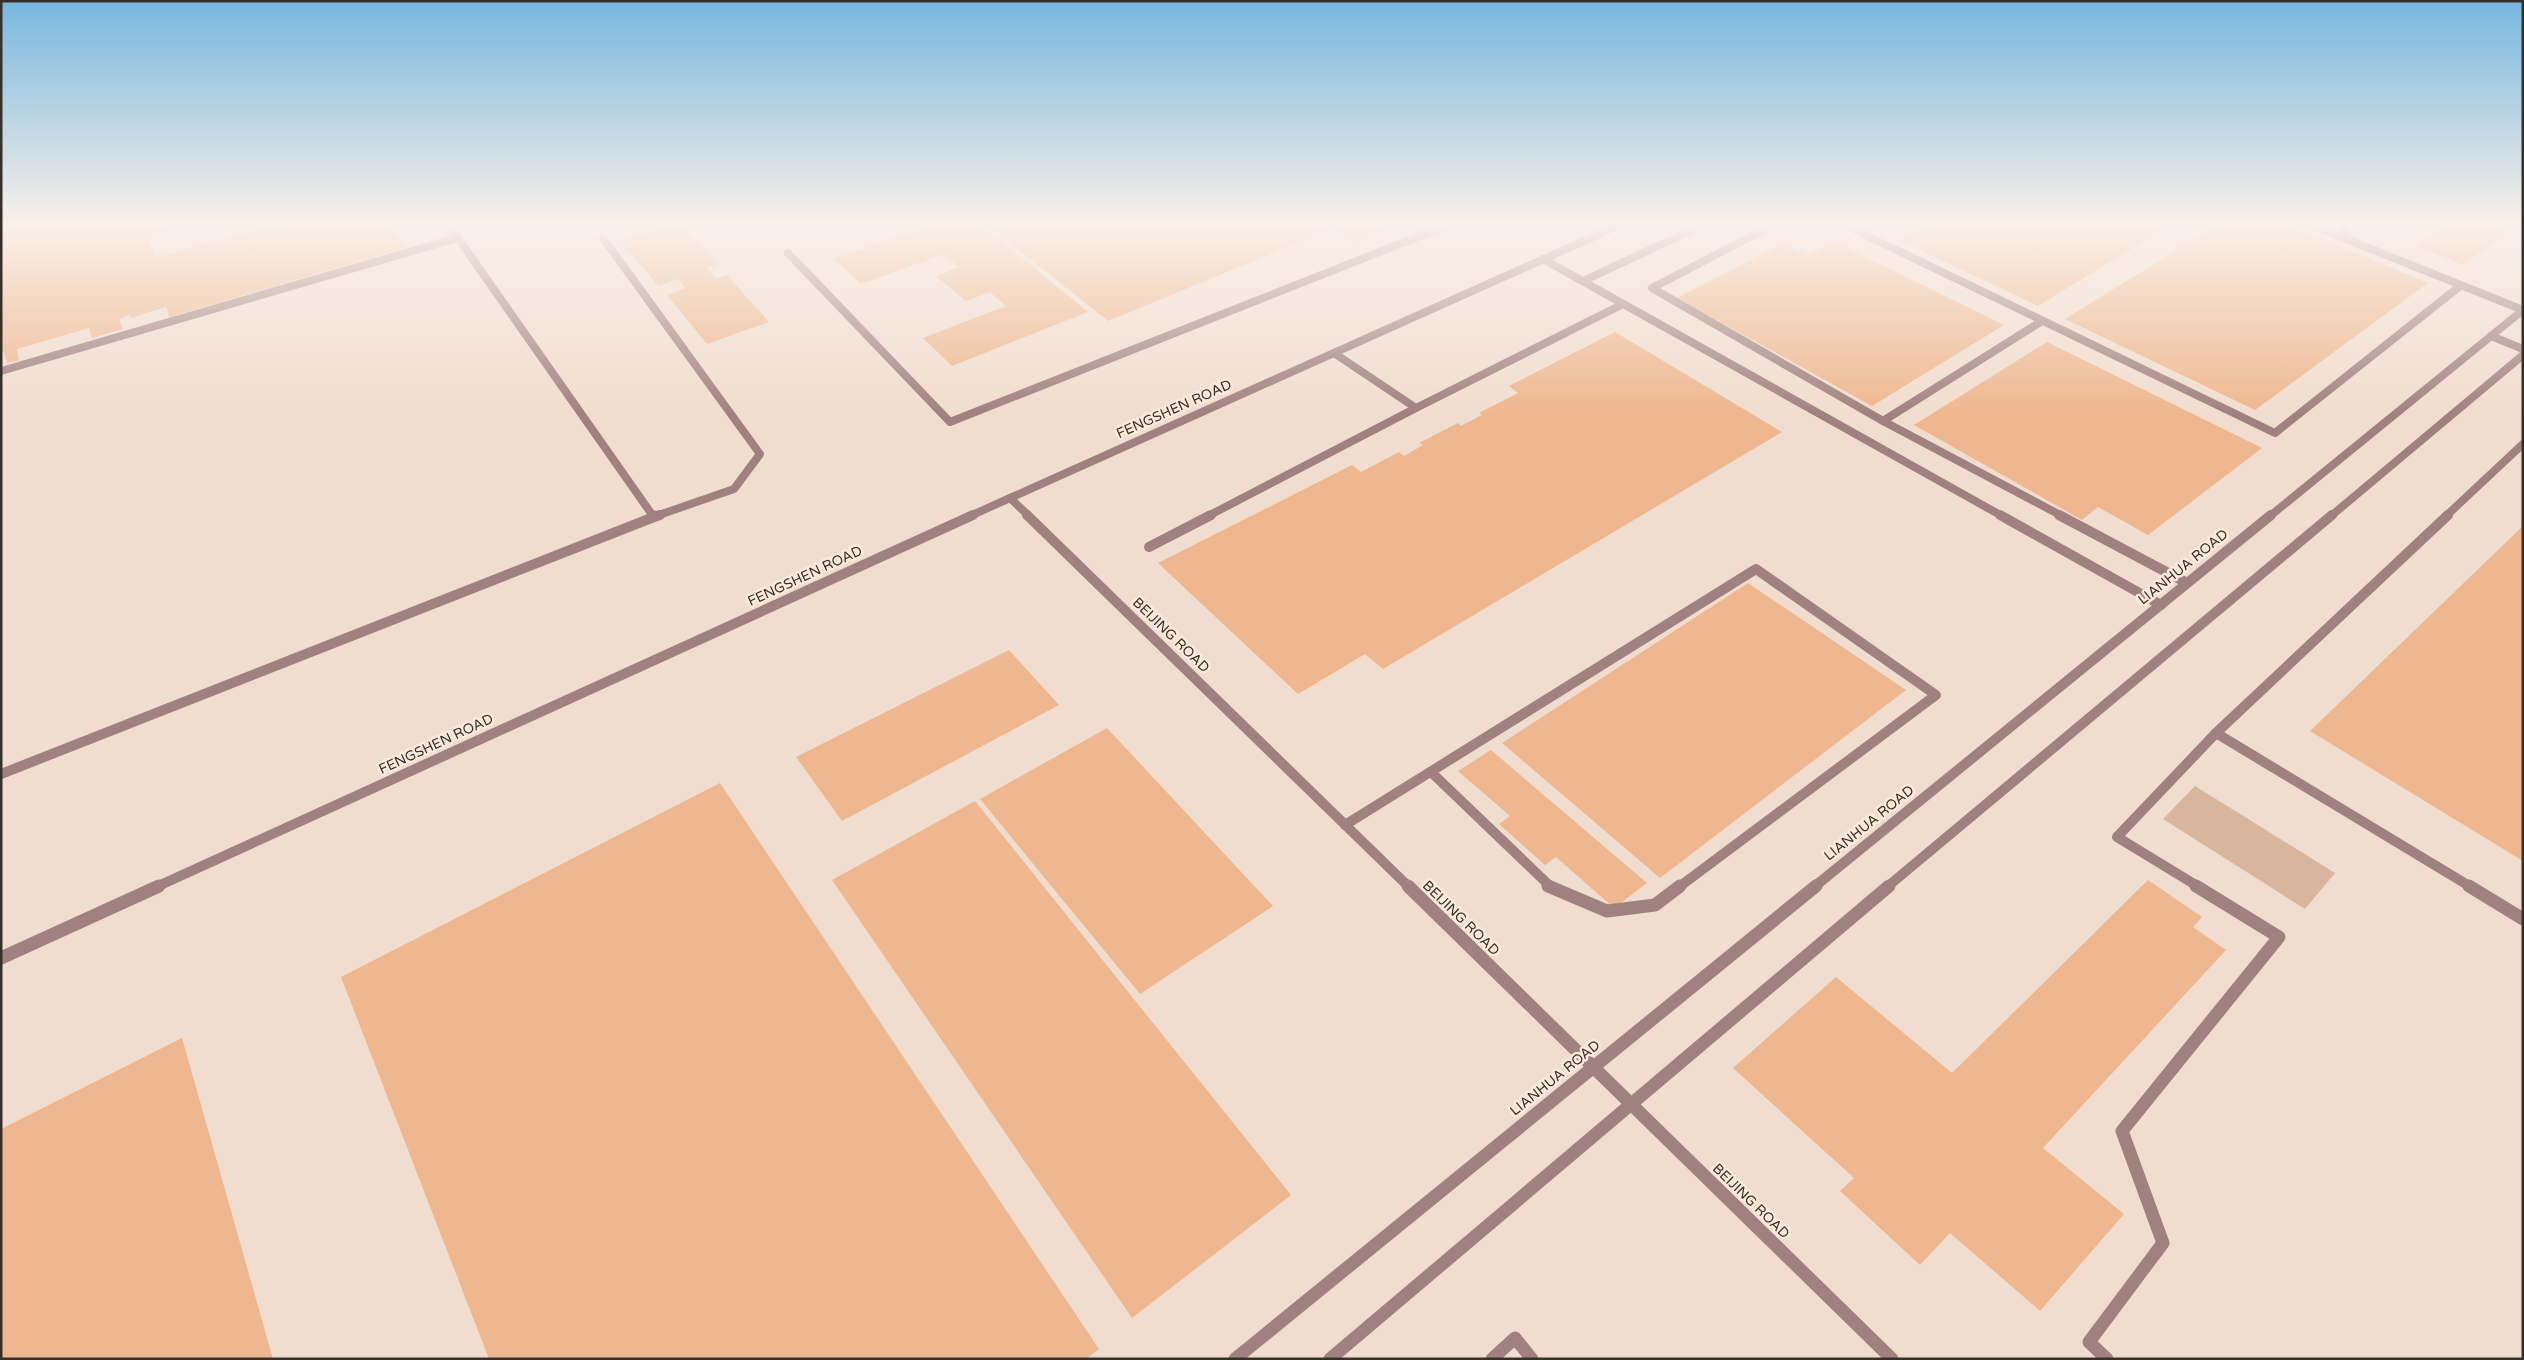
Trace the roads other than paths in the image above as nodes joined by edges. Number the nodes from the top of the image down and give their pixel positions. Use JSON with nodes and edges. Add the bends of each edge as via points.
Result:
{"nodes":[{"id":1,"x":287,"y":287,"type":"edge"},
{"id":2,"x":492,"y":287,"type":"edge"},
{"id":3,"x":639,"y":287,"type":"edge"},
{"id":4,"x":821,"y":287,"type":"edge"},
{"id":5,"x":1290,"y":287,"type":"edge"},
{"id":6,"x":1480,"y":287,"type":"edge"},
{"id":7,"x":1594,"y":287,"type":"edge"},
{"id":8,"x":1653,"y":287,"type":"edge"},
{"id":9,"x":1973,"y":287,"type":"edge"},
{"id":10,"x":2458,"y":287,"type":"edge"},
{"id":11,"x":2464,"y":287,"type":"edge"},
{"id":12,"x":1623,"y":304,"type":"junction"},
{"id":13,"x":2523,"y":310,"type":"edge"},
{"id":14,"x":2042,"y":321,"type":"junction"},
{"id":15,"x":2491,"y":336,"type":"junction"},
{"id":16,"x":2523,"y":349,"type":"edge"},
{"id":17,"x":1334,"y":353,"type":"junction"},
{"id":18,"x":2523,"y":355,"type":"edge"},
{"id":19,"x":1,"y":371,"type":"edge"},
{"id":20,"x":1416,"y":408,"type":"junction"},
{"id":21,"x":1883,"y":421,"type":"junction"},
{"id":22,"x":2523,"y":444,"type":"edge"},
{"id":23,"x":1010,"y":498,"type":"junction"},
{"id":24,"x":654,"y":517,"type":"junction"},
{"id":25,"x":1150,"y":547,"type":"dead end"},
{"id":26,"x":2188,"y":583,"type":"junction"},
{"id":27,"x":2161,"y":605,"type":"junction"},
{"id":28,"x":2216,"y":733,"type":"junction"},
{"id":29,"x":1431,"y":772,"type":"junction"},
{"id":30,"x":1,"y":774,"type":"edge"},
{"id":31,"x":1345,"y":825,"type":"junction"},
{"id":32,"x":2523,"y":918,"type":"edge"},
{"id":33,"x":1,"y":958,"type":"edge"},
{"id":34,"x":1592,"y":1067,"type":"junction"},
{"id":35,"x":1630,"y":1103,"type":"junction"},
{"id":36,"x":1235,"y":1359,"type":"edge"},
{"id":37,"x":1330,"y":1359,"type":"edge"},
{"id":38,"x":1492,"y":1359,"type":"edge"},
{"id":39,"x":1532,"y":1359,"type":"edge"},
{"id":40,"x":1892,"y":1359,"type":"edge"},
{"id":41,"x":2107,"y":1359,"type":"edge"}],
"edges":[{"from":1,"to":19,"type":"street"},
{"from":2,"to":24,"type":"street"},
{"from":3,"to":24,"type":"street","via":[[760,454],[734,489]]},
{"from":4,"to":5,"type":"street","via":[[950,422]]},
{"from":6,"to":17,"type":"street","name":"FENGSHEN ROAD"},
{"from":7,"to":12,"type":"street"},
{"from":8,"to":21,"type":"street"},
{"from":9,"to":14,"type":"street"},
{"from":10,"to":14,"type":"street","via":[[2275,433]]},
{"from":11,"to":13,"type":"street"},
{"from":12,"to":20,"type":"street"},
{"from":12,"to":27,"type":"street"},
{"from":13,"to":15,"type":"street","name":"LIANHUA ROAD"},
{"from":14,"to":21,"type":"street"},
{"from":15,"to":16,"type":"street"},
{"from":15,"to":26,"type":"street","name":"LIANHUA ROAD"},
{"from":17,"to":20,"type":"street"},
{"from":17,"to":23,"type":"street","name":"FENGSHEN ROAD"},
{"from":18,"to":35,"type":"street"},
{"from":20,"to":25,"type":"street"},
{"from":21,"to":26,"type":"street"},
{"from":22,"to":28,"type":"street"},
{"from":23,"to":31,"type":"street","name":"BEIJING ROAD"},
{"from":23,"to":33,"type":"street","name":"FENGSHEN ROAD"},
{"from":24,"to":30,"type":"street"},
{"from":26,"to":27,"type":"street","name":"LIANHUA ROAD"},
{"from":27,"to":34,"type":"street","name":"LIANHUA ROAD"},
{"from":28,"to":32,"type":"street"},
{"from":28,"to":41,"type":"street","via":[[2117,837],[2279,937],[2122,1131],[2164,1243],[2089,1342]]},
{"from":29,"to":29,"type":"street","via":[[1548,886],[1606,911],[1655,905],[1936,694],[1756,569]]},
{"from":29,"to":31,"type":"street"},
{"from":31,"to":34,"type":"street","name":"BEIJING ROAD"},
{"from":34,"to":35,"type":"street","name":"BEIJING ROAD"},
{"from":34,"to":36,"type":"street","name":"LIANHUA ROAD"},
{"from":35,"to":37,"type":"street"},
{"from":35,"to":40,"type":"street","name":"BEIJING ROAD"},
{"from":38,"to":39,"type":"street","via":[[1515,1338]]}]}
